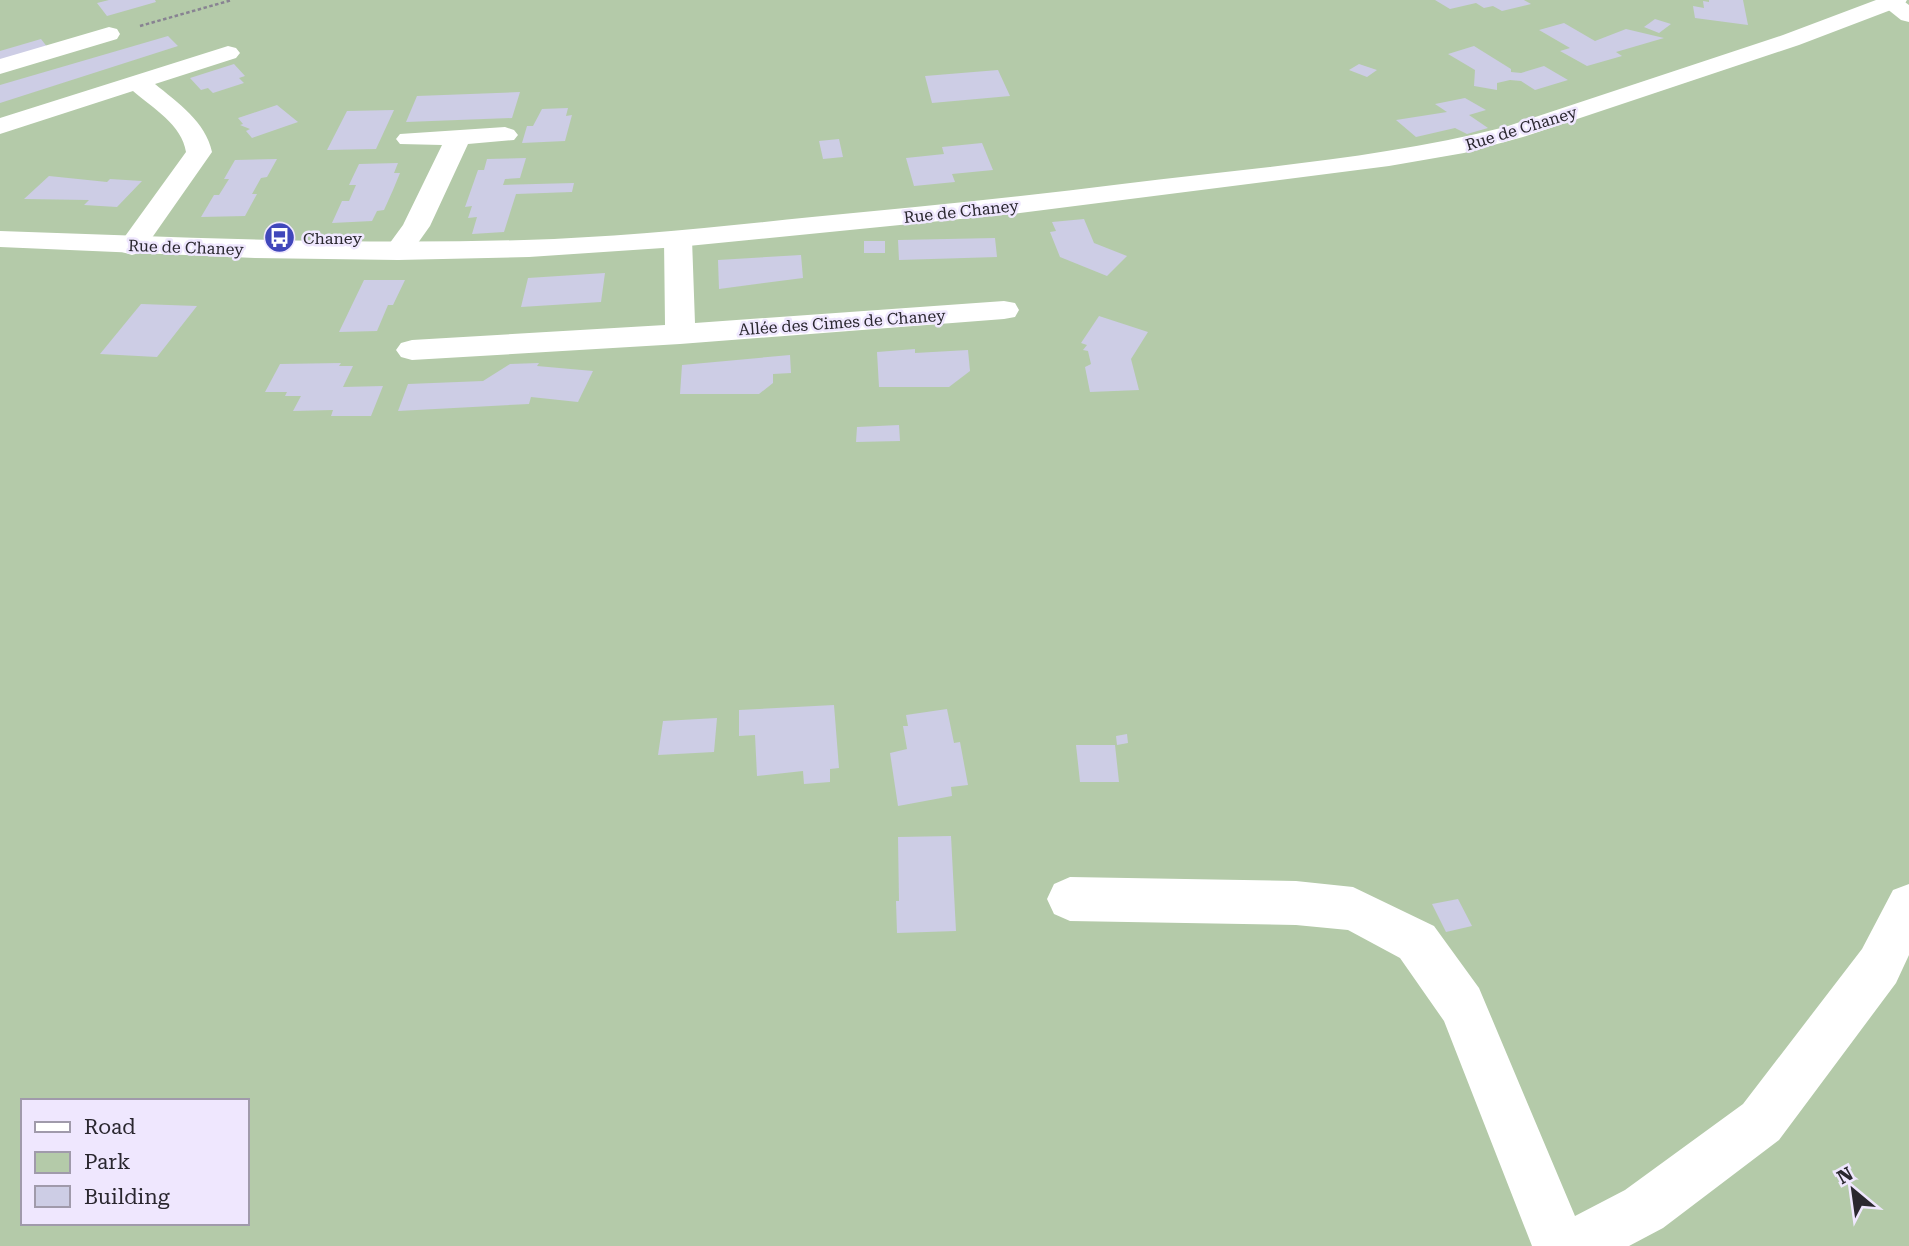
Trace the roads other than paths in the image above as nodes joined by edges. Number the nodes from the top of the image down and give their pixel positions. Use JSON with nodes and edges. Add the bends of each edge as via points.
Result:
{"nodes":[{"id":1,"x":1895,"y":4,"type":"edge"},
{"id":2,"x":109,"y":34,"type":"road end"},
{"id":3,"x":228,"y":53,"type":"dead end"},
{"id":4,"x":0,"y":67,"type":"edge"},
{"id":5,"x":137,"y":82,"type":"junction"},
{"id":6,"x":0,"y":126,"type":"edge"},
{"id":7,"x":505,"y":135,"type":"dead end"},
{"id":8,"x":459,"y":137,"type":"junction"},
{"id":9,"x":409,"y":139,"type":"dead end"},
{"id":10,"x":0,"y":239,"type":"edge"},
{"id":11,"x":678,"y":239,"type":"junction"},
{"id":12,"x":132,"y":246,"type":"junction"},
{"id":13,"x":398,"y":251,"type":"junction"},
{"id":14,"x":1004,"y":310,"type":"dead end"},
{"id":15,"x":680,"y":334,"type":"junction"},
{"id":16,"x":412,"y":350,"type":"dead end"},
{"id":17,"x":1070,"y":899,"type":"dead end"},
{"id":18,"x":1909,"y":906,"type":"edge"},
{"id":19,"x":1560,"y":1246,"type":"edge"},
{"id":20,"x":1573,"y":1246,"type":"edge"}],
"edges":[{"from":1,"to":11,"type":"street","name":"Rue de Chaney","via":[[1514,132],[1426,153],[1020,205]]},
{"from":2,"to":4,"type":"street"},
{"from":3,"to":5,"type":"street"},
{"from":5,"to":6,"type":"street"},
{"from":5,"to":12,"type":"street","via":[[193,131],[199,152]]},
{"from":7,"to":8,"type":"street"},
{"from":8,"to":9,"type":"street"},
{"from":8,"to":13,"type":"street","via":[[416,226]]},
{"from":10,"to":12,"type":"street","name":"Rue de Chaney"},
{"from":11,"to":13,"type":"street","name":"Rue de Chaney"},
{"from":11,"to":15,"type":"street"},
{"from":12,"to":13,"type":"street","name":"Rue de Chaney"},
{"from":14,"to":15,"type":"street","name":"Allée des Cimes de Chaney"},
{"from":15,"to":16,"type":"street","name":"Allée des Cimes de Chaney"},
{"from":17,"to":19,"type":"street","via":[[1296,902],[1353,909],[1417,942],[1462,1005]]},
{"from":18,"to":20,"type":"street","via":[[1879,966],[1761,1122],[1644,1209]]}]}
